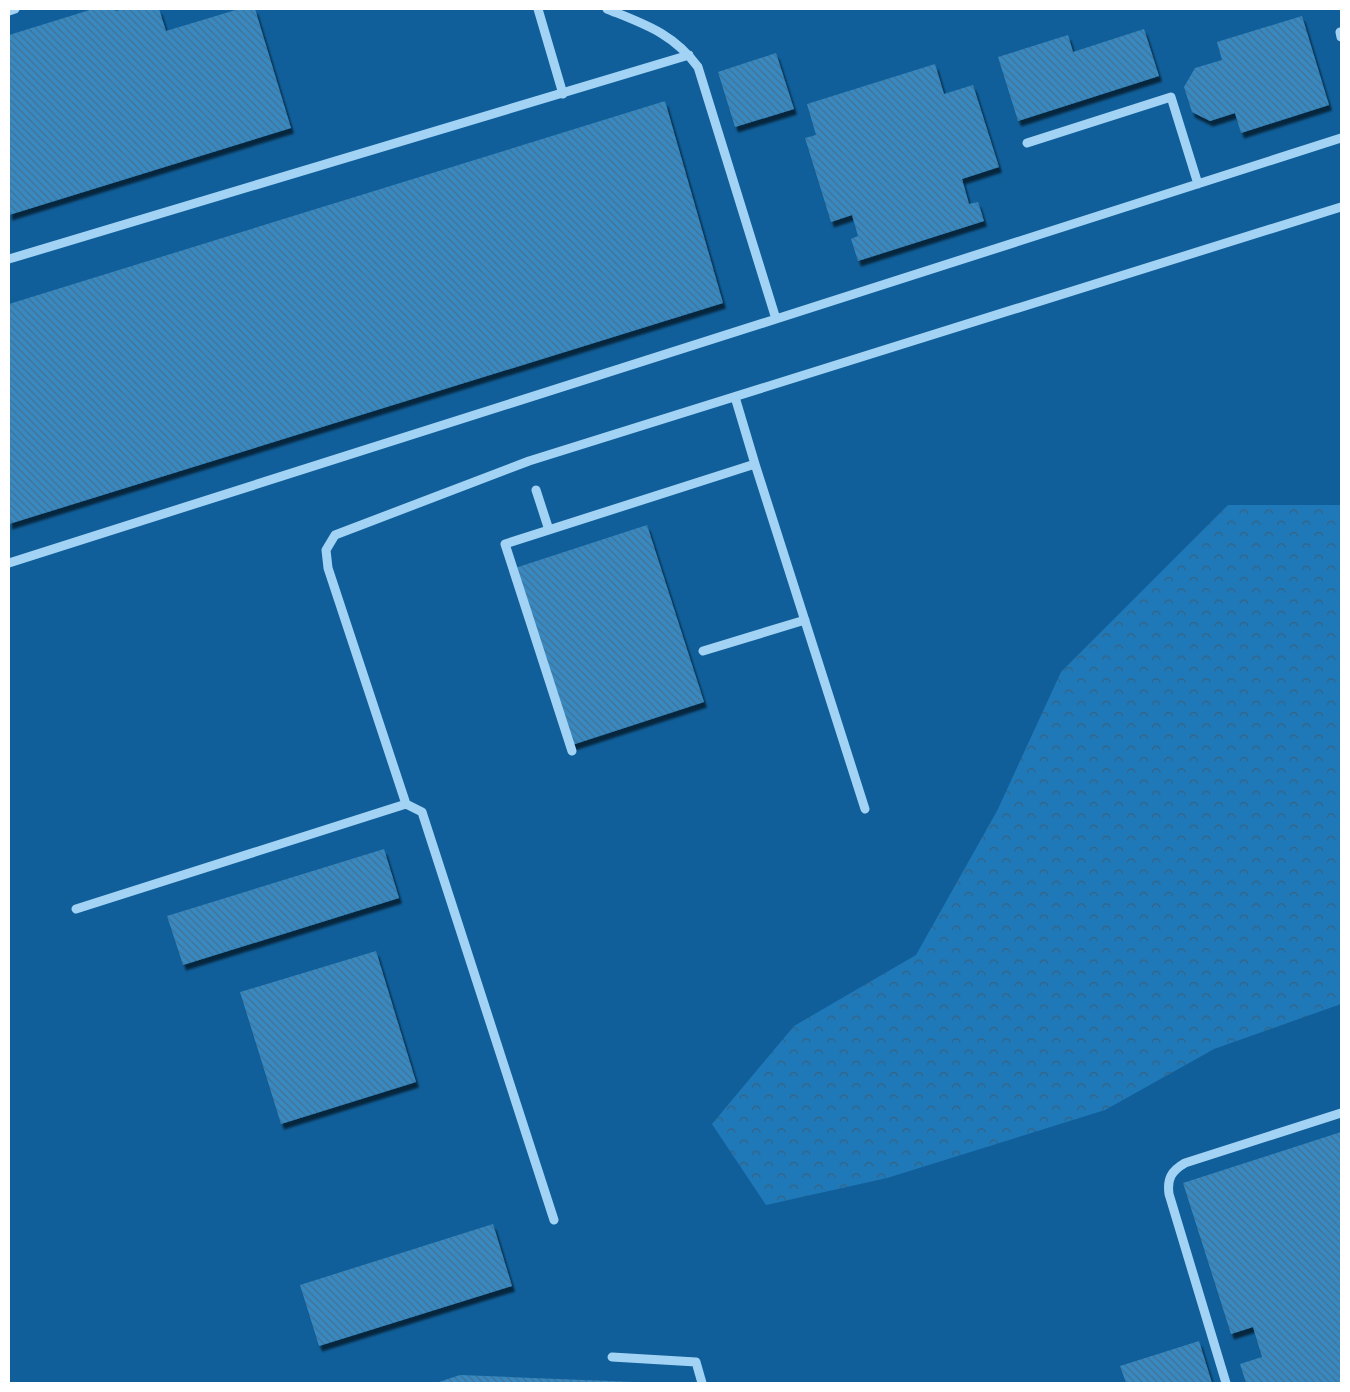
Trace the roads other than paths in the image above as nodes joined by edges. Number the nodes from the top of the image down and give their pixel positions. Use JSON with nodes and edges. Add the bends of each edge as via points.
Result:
{"nodes":[{"id":1,"x":15,"y":9,"type":"edge"},
{"id":2,"x":538,"y":9,"type":"edge"},
{"id":3,"x":607,"y":9,"type":"edge"},
{"id":4,"x":9,"y":11,"type":"edge"},
{"id":5,"x":689,"y":55,"type":"junction"},
{"id":6,"x":563,"y":94,"type":"junction"},
{"id":7,"x":1341,"y":138,"type":"edge"},
{"id":8,"x":1026,"y":143,"type":"dead end"},
{"id":9,"x":1198,"y":184,"type":"junction"},
{"id":10,"x":1341,"y":207,"type":"edge"},
{"id":11,"x":9,"y":259,"type":"edge"},
{"id":12,"x":776,"y":319,"type":"junction"},
{"id":13,"x":735,"y":397,"type":"junction"},
{"id":14,"x":755,"y":464,"type":"junction"},
{"id":15,"x":536,"y":490,"type":"dead end"},
{"id":16,"x":549,"y":530,"type":"junction"},
{"id":17,"x":9,"y":563,"type":"edge"},
{"id":18,"x":804,"y":620,"type":"junction"},
{"id":19,"x":703,"y":651,"type":"dead end"},
{"id":20,"x":572,"y":751,"type":"dead end"},
{"id":21,"x":406,"y":804,"type":"junction"},
{"id":22,"x":865,"y":809,"type":"dead end"},
{"id":23,"x":76,"y":909,"type":"dead end"},
{"id":24,"x":1341,"y":1113,"type":"edge"},
{"id":25,"x":554,"y":1220,"type":"dead end"},
{"id":26,"x":612,"y":1357,"type":"dead end"},
{"id":27,"x":702,"y":1383,"type":"edge"},
{"id":28,"x":1226,"y":1383,"type":"edge"}],
"edges":[{"from":1,"to":4,"type":"street"},
{"from":2,"to":6,"type":"street"},
{"from":3,"to":5,"type":"street","via":[[663,32]]},
{"from":5,"to":6,"type":"street"},
{"from":5,"to":12,"type":"street","via":[[703,78]]},
{"from":6,"to":11,"type":"street"},
{"from":7,"to":9,"type":"street"},
{"from":8,"to":9,"type":"street","via":[[1171,97]]},
{"from":9,"to":12,"type":"street"},
{"from":10,"to":13,"type":"street"},
{"from":12,"to":17,"type":"street"},
{"from":13,"to":14,"type":"street"},
{"from":13,"to":21,"type":"street","via":[[529,461],[335,535],[326,550],[328,568]]},
{"from":14,"to":16,"type":"street"},
{"from":14,"to":18,"type":"street"},
{"from":15,"to":16,"type":"street"},
{"from":16,"to":20,"type":"street","via":[[505,544]]},
{"from":18,"to":19,"type":"street"},
{"from":18,"to":22,"type":"street"},
{"from":21,"to":23,"type":"street"},
{"from":21,"to":25,"type":"street","via":[[422,812]]},
{"from":24,"to":28,"type":"street","via":[[1185,1163],[1170,1175],[1169,1194]]},
{"from":26,"to":27,"type":"street","via":[[696,1362]]}]}
